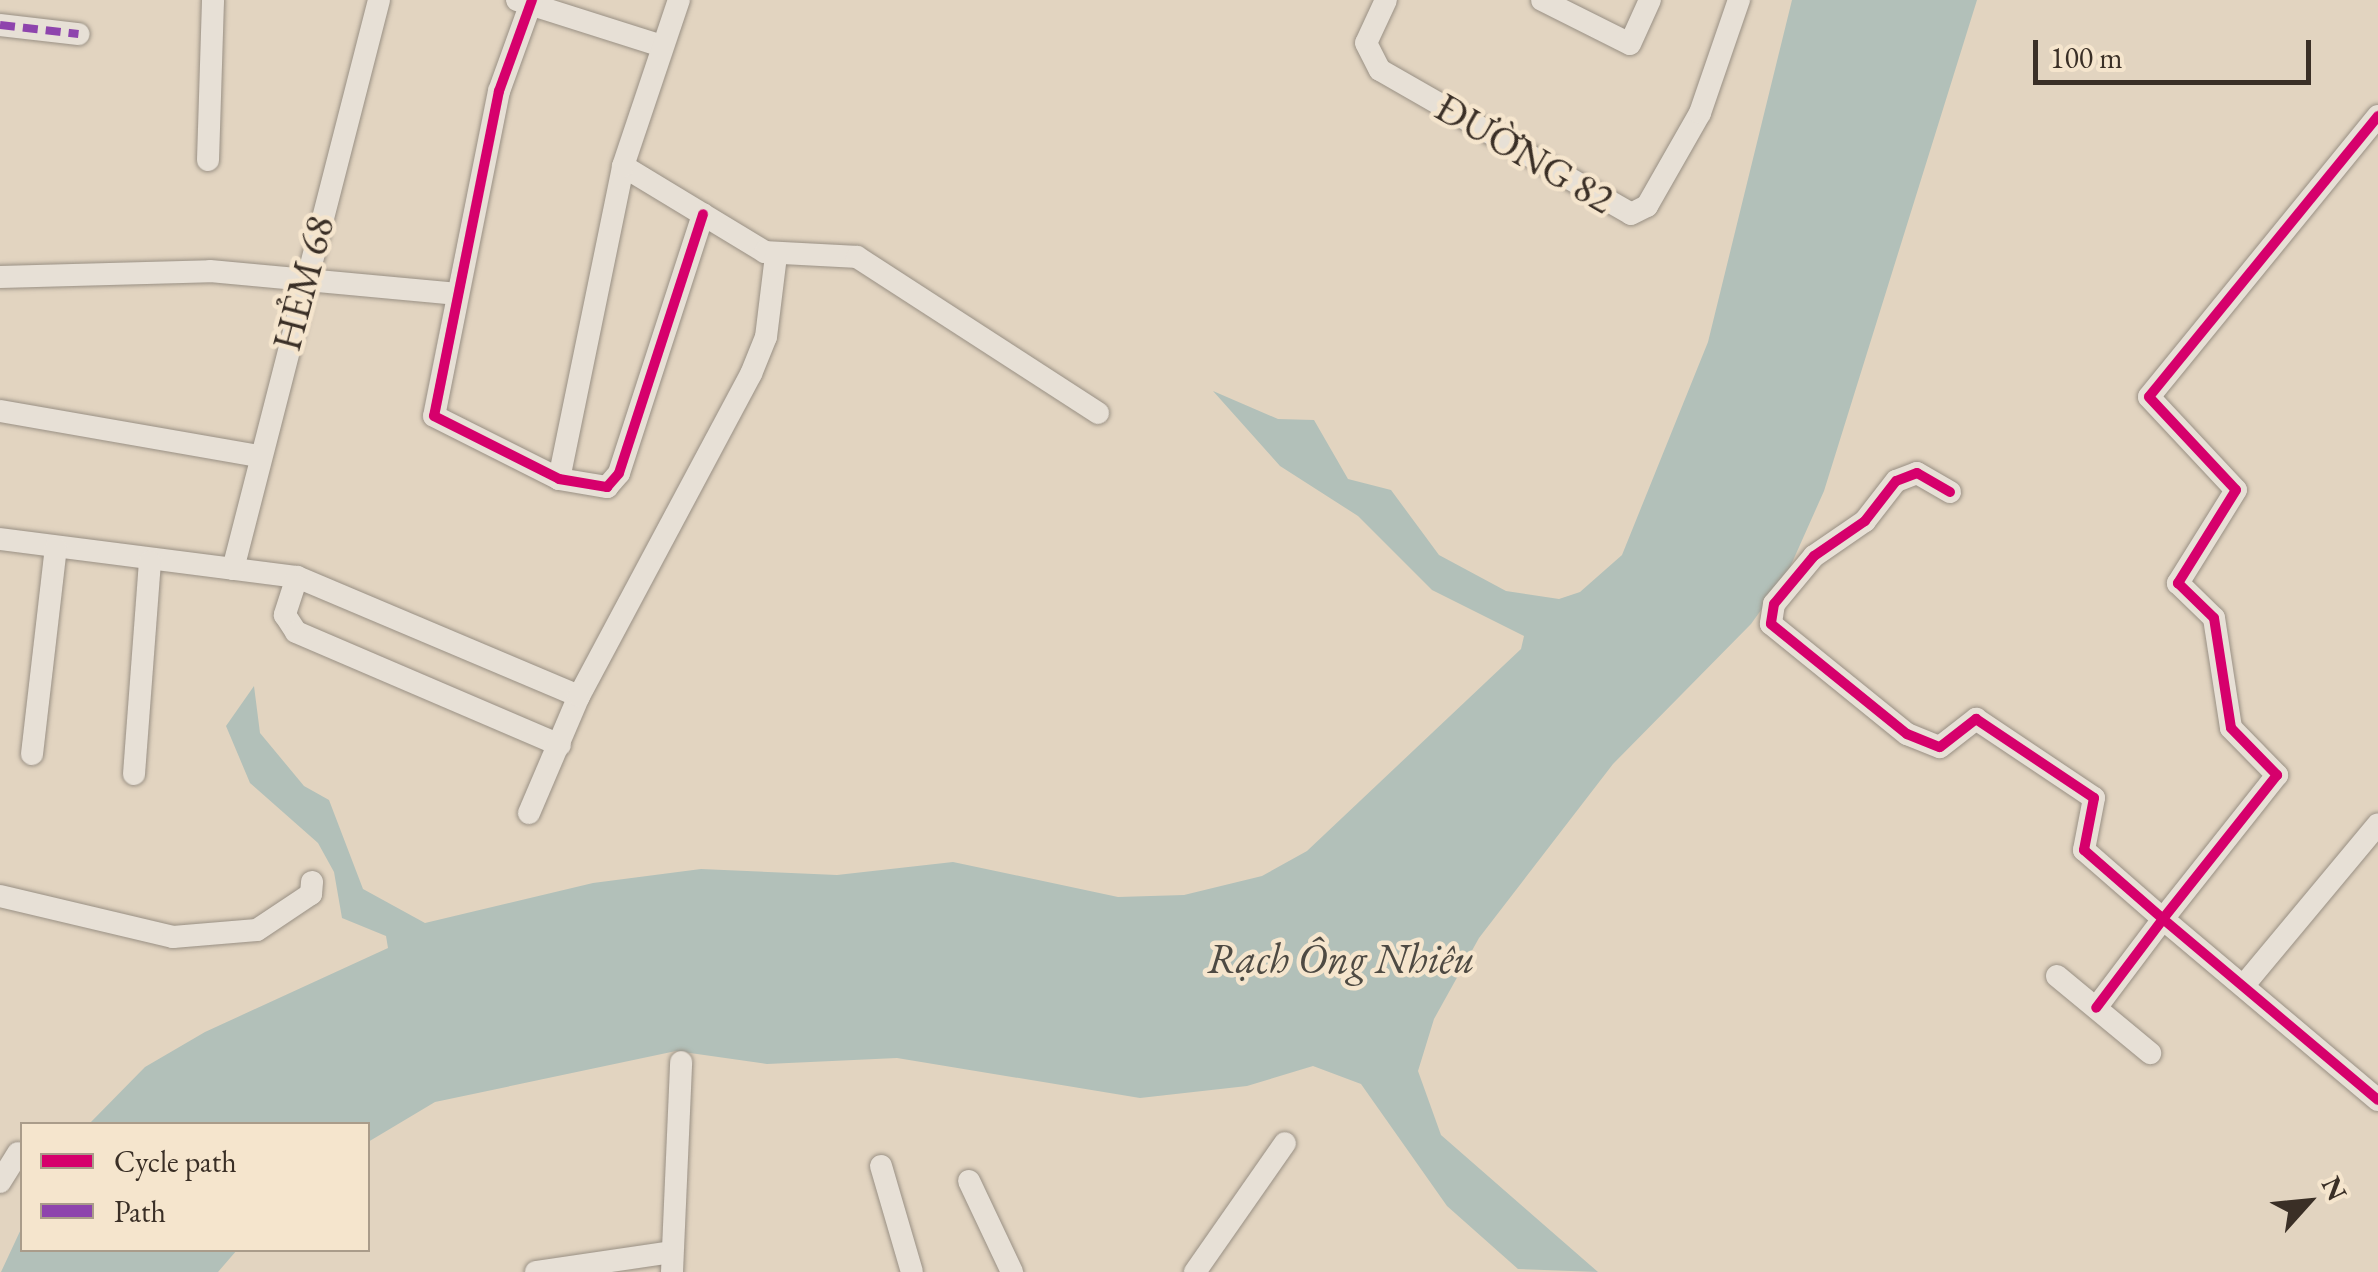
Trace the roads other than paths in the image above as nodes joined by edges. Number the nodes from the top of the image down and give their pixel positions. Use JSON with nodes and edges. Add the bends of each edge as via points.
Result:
{"nodes":[{"id":1,"x":214,"y":0,"type":"edge"},
{"id":2,"x":379,"y":0,"type":"edge"},
{"id":3,"x":678,"y":0,"type":"edge"},
{"id":4,"x":1386,"y":0,"type":"edge"},
{"id":5,"x":1542,"y":0,"type":"edge"},
{"id":6,"x":1650,"y":0,"type":"edge"},
{"id":7,"x":1739,"y":0,"type":"edge"},
{"id":8,"x":526,"y":2,"type":"edge"},
{"id":9,"x":0,"y":25,"type":"edge"},
{"id":10,"x":78,"y":34,"type":"dead end"},
{"id":11,"x":662,"y":46,"type":"junction"},
{"id":12,"x":2378,"y":116,"type":"edge"},
{"id":13,"x":208,"y":160,"type":"dead end"},
{"id":14,"x":623,"y":166,"type":"junction"},
{"id":15,"x":704,"y":214,"type":"junction"},
{"id":16,"x":776,"y":256,"type":"junction"},
{"id":17,"x":304,"y":274,"type":"junction"},
{"id":18,"x":0,"y":277,"type":"edge"},
{"id":19,"x":458,"y":294,"type":"junction"},
{"id":20,"x":0,"y":411,"type":"edge"},
{"id":21,"x":1098,"y":413,"type":"dead end"},
{"id":22,"x":258,"y":456,"type":"junction"},
{"id":23,"x":559,"y":479,"type":"junction"},
{"id":24,"x":1950,"y":492,"type":"dead end"},
{"id":25,"x":0,"y":538,"type":"edge"},
{"id":26,"x":56,"y":548,"type":"junction"},
{"id":27,"x":150,"y":562,"type":"junction"},
{"id":28,"x":232,"y":568,"type":"junction"},
{"id":29,"x":296,"y":577,"type":"junction"},
{"id":30,"x":579,"y":696,"type":"junction"},
{"id":31,"x":560,"y":745,"type":"junction"},
{"id":32,"x":32,"y":754,"type":"dead end"},
{"id":33,"x":134,"y":774,"type":"dead end"},
{"id":34,"x":528,"y":813,"type":"dead end"},
{"id":35,"x":2378,"y":824,"type":"edge"},
{"id":36,"x":312,"y":882,"type":"dead end"},
{"id":37,"x":0,"y":896,"type":"edge"},
{"id":38,"x":2163,"y":919,"type":"junction"},
{"id":39,"x":2057,"y":976,"type":"dead end"},
{"id":40,"x":2244,"y":985,"type":"junction"},
{"id":41,"x":2096,"y":1008,"type":"junction"},
{"id":42,"x":2150,"y":1053,"type":"dead end"},
{"id":43,"x":681,"y":1062,"type":"dead end"},
{"id":44,"x":2378,"y":1100,"type":"edge"},
{"id":45,"x":1284,"y":1144,"type":"dead end"},
{"id":46,"x":13,"y":1152,"type":"edge"},
{"id":47,"x":880,"y":1166,"type":"dead end"},
{"id":48,"x":969,"y":1181,"type":"dead end"},
{"id":49,"x":0,"y":1182,"type":"edge"},
{"id":50,"x":672,"y":1262,"type":"edge"},
{"id":51,"x":536,"y":1272,"type":"edge"},
{"id":52,"x":912,"y":1272,"type":"edge"},
{"id":53,"x":1012,"y":1272,"type":"edge"},
{"id":54,"x":1196,"y":1272,"type":"edge"}],
"edges":[{"from":1,"to":13,"type":"street"},
{"from":2,"to":17,"type":"street","name":"HẺM 68"},
{"from":3,"to":11,"type":"street"},
{"from":4,"to":7,"type":"street","name":"ĐƯỜNG 82","via":[[1366,58],[1631,214],[1647,206],[1700,113]]},
{"from":5,"to":6,"type":"street","via":[[1630,44]]},
{"from":8,"to":11,"type":"street"},
{"from":8,"to":19,"type":"street","via":[[499,90]]},
{"from":9,"to":10,"type":"street"},
{"from":11,"to":14,"type":"street"},
{"from":12,"to":38,"type":"street","via":[[2149,390],[2236,490],[2178,583],[2214,618],[2231,728],[2276,775]]},
{"from":14,"to":15,"type":"street"},
{"from":14,"to":23,"type":"street"},
{"from":15,"to":16,"type":"street"},
{"from":15,"to":23,"type":"street","via":[[620,474],[607,486]]},
{"from":16,"to":21,"type":"street","via":[[857,258]]},
{"from":16,"to":30,"type":"street","via":[[766,336],[751,374]]},
{"from":17,"to":18,"type":"street"},
{"from":17,"to":19,"type":"street"},
{"from":17,"to":22,"type":"street","name":"HẺM 68"},
{"from":19,"to":23,"type":"street","via":[[434,416]]},
{"from":20,"to":22,"type":"street"},
{"from":22,"to":28,"type":"street","name":"HẺM 68"},
{"from":24,"to":38,"type":"street","via":[[1917,472],[1896,481],[1866,521],[1814,556],[1774,604],[1771,624],[1906,734],[1940,746],[1976,719],[2094,798],[2084,850]]},
{"from":25,"to":26,"type":"street"},
{"from":26,"to":27,"type":"street"},
{"from":26,"to":32,"type":"street"},
{"from":27,"to":28,"type":"street"},
{"from":27,"to":33,"type":"street"},
{"from":28,"to":29,"type":"street"},
{"from":29,"to":30,"type":"street"},
{"from":29,"to":31,"type":"street","via":[[285,616],[296,632]]},
{"from":30,"to":31,"type":"street"},
{"from":31,"to":34,"type":"street"},
{"from":35,"to":40,"type":"street"},
{"from":36,"to":37,"type":"street","via":[[311,894],[257,930],[173,937]]},
{"from":38,"to":40,"type":"street"},
{"from":38,"to":41,"type":"street"},
{"from":39,"to":41,"type":"street"},
{"from":40,"to":44,"type":"street"},
{"from":41,"to":42,"type":"street"},
{"from":43,"to":50,"type":"street"},
{"from":45,"to":54,"type":"street"},
{"from":46,"to":49,"type":"street"},
{"from":47,"to":52,"type":"street"},
{"from":48,"to":53,"type":"street"},
{"from":50,"to":51,"type":"street"}]}
